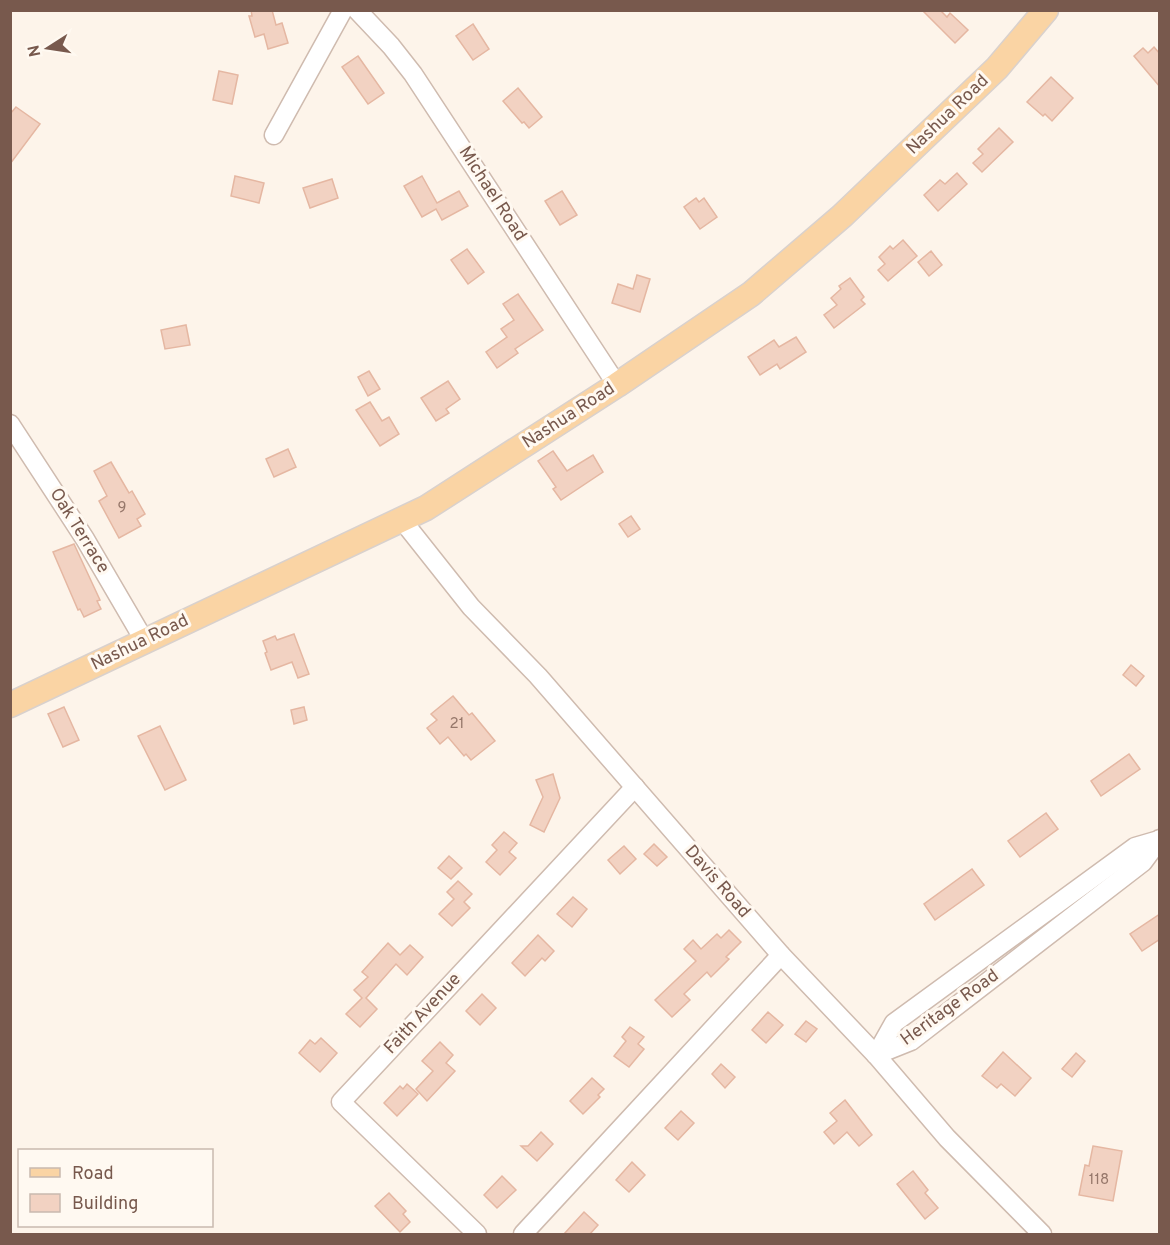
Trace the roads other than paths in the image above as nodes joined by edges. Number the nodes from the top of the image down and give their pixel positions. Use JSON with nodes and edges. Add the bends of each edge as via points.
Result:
{"nodes":[{"id":1,"x":343,"y":10,"type":"edge"},
{"id":2,"x":357,"y":10,"type":"edge"},
{"id":3,"x":1046,"y":10,"type":"edge"},
{"id":4,"x":274,"y":135,"type":"dead end"},
{"id":5,"x":617,"y":385,"type":"junction"},
{"id":6,"x":10,"y":424,"type":"edge"},
{"id":7,"x":402,"y":520,"type":"junction"},
{"id":8,"x":144,"y":640,"type":"junction"},
{"id":9,"x":10,"y":705,"type":"edge"},
{"id":10,"x":635,"y":787,"type":"junction"},
{"id":11,"x":1159,"y":840,"type":"edge"},
{"id":12,"x":781,"y":955,"type":"junction"},
{"id":13,"x":876,"y":1055,"type":"junction"},
{"id":14,"x":477,"y":1234,"type":"edge"},
{"id":15,"x":523,"y":1234,"type":"edge"},
{"id":16,"x":1042,"y":1234,"type":"edge"}],
"edges":[{"from":1,"to":4,"type":"street"},
{"from":2,"to":5,"type":"street","name":"Michael Road","via":[[413,74]]},
{"from":3,"to":5,"type":"main road","name":"Nashua Road","via":[[997,68],[834,223],[751,294]]},
{"from":5,"to":7,"type":"main road","name":"Nashua Road"},
{"from":6,"to":8,"type":"street","name":"Oak Terrace","via":[[85,539]]},
{"from":7,"to":8,"type":"main road","name":"Nashua Road"},
{"from":7,"to":10,"type":"street","name":"Davis Road","via":[[471,607],[538,676]]},
{"from":8,"to":9,"type":"main road","name":"Nashua Road"},
{"from":10,"to":12,"type":"street","name":"Davis Road"},
{"from":10,"to":14,"type":"street","name":"Faith Avenue","via":[[341,1102]]},
{"from":11,"to":13,"type":"street","name":"Heritage Road","via":[[1135,847],[894,1023]]},
{"from":12,"to":13,"type":"street","name":"Davis Road"},
{"from":12,"to":15,"type":"street"},
{"from":13,"to":16,"type":"street","name":"Davis Road","via":[[947,1137]]}]}
